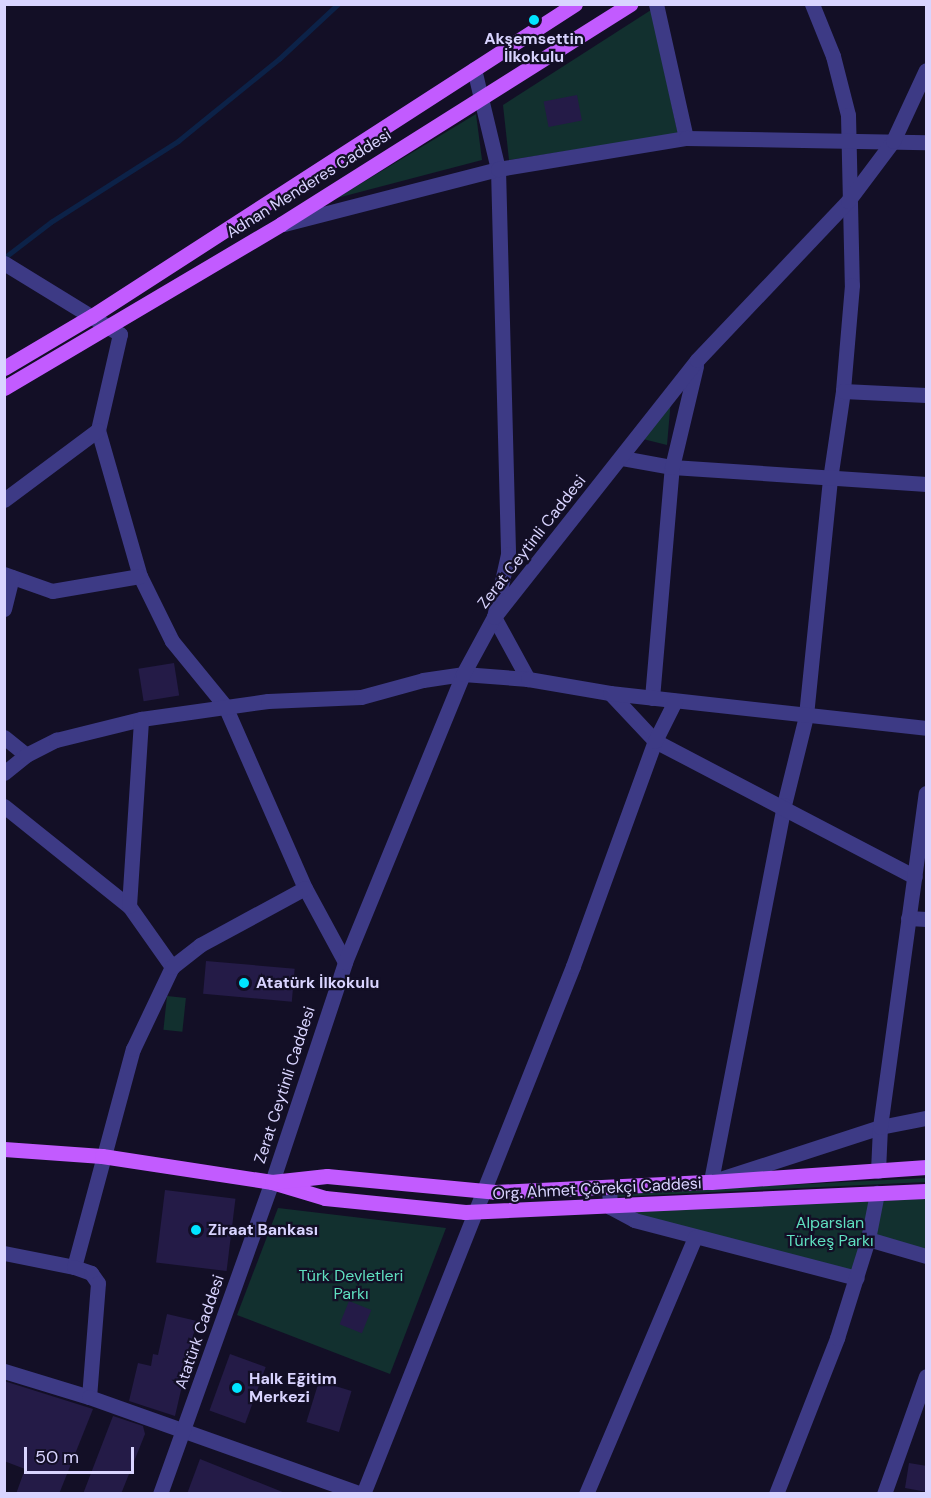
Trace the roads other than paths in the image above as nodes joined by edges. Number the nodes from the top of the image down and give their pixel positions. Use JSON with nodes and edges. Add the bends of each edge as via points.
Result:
{"nodes":[{"id":1,"x":575,"y":4,"type":"edge"},
{"id":2,"x":630,"y":4,"type":"edge"},
{"id":3,"x":657,"y":4,"type":"edge"},
{"id":4,"x":812,"y":4,"type":"edge"},
{"id":5,"x":474,"y":69,"type":"junction"},
{"id":6,"x":927,"y":70,"type":"edge"},
{"id":7,"x":481,"y":98,"type":"junction"},
{"id":8,"x":686,"y":138,"type":"junction"},
{"id":9,"x":848,"y":141,"type":"junction"},
{"id":10,"x":893,"y":141,"type":"junction"},
{"id":11,"x":927,"y":142,"type":"edge"},
{"id":12,"x":498,"y":170,"type":"junction"},
{"id":13,"x":848,"y":201,"type":"junction"},
{"id":14,"x":281,"y":224,"type":"junction"},
{"id":15,"x":8,"y":265,"type":"edge"},
{"id":16,"x":93,"y":316,"type":"junction"},
{"id":17,"x":111,"y":328,"type":"junction"},
{"id":18,"x":697,"y":360,"type":"junction"},
{"id":19,"x":4,"y":368,"type":"edge"},
{"id":20,"x":4,"y":388,"type":"edge"},
{"id":21,"x":843,"y":391,"type":"junction"},
{"id":22,"x":927,"y":394,"type":"edge"},
{"id":23,"x":98,"y":430,"type":"junction"},
{"id":24,"x":622,"y":458,"type":"junction"},
{"id":25,"x":672,"y":467,"type":"junction"},
{"id":26,"x":830,"y":479,"type":"junction"},
{"id":27,"x":927,"y":484,"type":"edge"},
{"id":28,"x":4,"y":500,"type":"edge"},
{"id":29,"x":8,"y":575,"type":"edge"},
{"id":30,"x":140,"y":576,"type":"junction"},
{"id":31,"x":4,"y":609,"type":"edge"},
{"id":32,"x":494,"y":617,"type":"junction"},
{"id":33,"x":463,"y":674,"type":"junction"},
{"id":34,"x":528,"y":679,"type":"junction"},
{"id":35,"x":610,"y":693,"type":"junction"},
{"id":36,"x":652,"y":698,"type":"junction"},
{"id":37,"x":675,"y":701,"type":"junction"},
{"id":38,"x":225,"y":706,"type":"junction"},
{"id":39,"x":806,"y":716,"type":"junction"},
{"id":40,"x":141,"y":719,"type":"junction"},
{"id":41,"x":927,"y":728,"type":"edge"},
{"id":42,"x":4,"y":737,"type":"edge"},
{"id":43,"x":655,"y":741,"type":"junction"},
{"id":44,"x":26,"y":755,"type":"junction"},
{"id":45,"x":4,"y":772,"type":"edge"},
{"id":46,"x":927,"y":793,"type":"edge"},
{"id":47,"x":784,"y":805,"type":"junction"},
{"id":48,"x":4,"y":806,"type":"edge"},
{"id":49,"x":915,"y":877,"type":"junction"},
{"id":50,"x":305,"y":888,"type":"junction"},
{"id":51,"x":129,"y":906,"type":"junction"},
{"id":52,"x":908,"y":918,"type":"junction"},
{"id":53,"x":927,"y":919,"type":"edge"},
{"id":54,"x":345,"y":962,"type":"junction"},
{"id":55,"x":172,"y":967,"type":"junction"},
{"id":56,"x":927,"y":1118,"type":"edge"},
{"id":57,"x":880,"y":1127,"type":"junction"},
{"id":58,"x":4,"y":1149,"type":"edge"},
{"id":59,"x":102,"y":1156,"type":"junction"},
{"id":60,"x":927,"y":1167,"type":"edge"},
{"id":61,"x":878,"y":1171,"type":"junction"},
{"id":62,"x":272,"y":1182,"type":"junction"},
{"id":63,"x":711,"y":1182,"type":"junction"},
{"id":64,"x":609,"y":1187,"type":"junction"},
{"id":65,"x":927,"y":1191,"type":"edge"},
{"id":66,"x":484,"y":1192,"type":"junction"},
{"id":67,"x":877,"y":1193,"type":"junction"},
{"id":68,"x":610,"y":1207,"type":"junction"},
{"id":69,"x":476,"y":1212,"type":"junction"},
{"id":70,"x":695,"y":1237,"type":"junction"},
{"id":71,"x":868,"y":1239,"type":"junction"},
{"id":72,"x":4,"y":1253,"type":"edge"},
{"id":73,"x":927,"y":1256,"type":"edge"},
{"id":74,"x":74,"y":1267,"type":"junction"},
{"id":75,"x":857,"y":1278,"type":"junction"},
{"id":76,"x":4,"y":1371,"type":"edge"},
{"id":77,"x":927,"y":1376,"type":"edge"},
{"id":78,"x":89,"y":1397,"type":"junction"},
{"id":79,"x":185,"y":1430,"type":"junction"},
{"id":80,"x":160,"y":1494,"type":"edge"},
{"id":81,"x":363,"y":1494,"type":"edge"},
{"id":82,"x":586,"y":1494,"type":"edge"},
{"id":83,"x":776,"y":1494,"type":"edge"},
{"id":84,"x":884,"y":1494,"type":"edge"}],
"edges":[{"from":1,"to":5,"type":"main road","name":"Adnan Menderes Caddesi"},
{"from":2,"to":7,"type":"main road","name":"Adnan Menderes Caddesi"},
{"from":3,"to":8,"type":"street"},
{"from":4,"to":9,"type":"street","via":[[843,90]]},
{"from":5,"to":7,"type":"street"},
{"from":5,"to":16,"type":"main road","name":"Adnan Menderes Caddesi"},
{"from":6,"to":10,"type":"street","name":"Zerat Ceytinli Caddesi"},
{"from":7,"to":12,"type":"street"},
{"from":7,"to":14,"type":"main road","name":"Adnan Menderes Caddesi"},
{"from":8,"to":9,"type":"street"},
{"from":8,"to":12,"type":"street"},
{"from":9,"to":10,"type":"street"},
{"from":9,"to":13,"type":"street"},
{"from":10,"to":11,"type":"street"},
{"from":10,"to":13,"type":"street","name":"Zerat Ceytinli Caddesi"},
{"from":12,"to":14,"type":"street"},
{"from":12,"to":32,"type":"street","via":[[508,554]]},
{"from":13,"to":18,"type":"street","name":"Zerat Ceytinli Caddesi"},
{"from":13,"to":21,"type":"street","via":[[852,285]]},
{"from":14,"to":17,"type":"main road","name":"Adnan Menderes Caddesi"},
{"from":15,"to":16,"type":"street"},
{"from":16,"to":17,"type":"street"},
{"from":16,"to":19,"type":"main road","name":"Adnan Menderes Caddesi"},
{"from":17,"to":20,"type":"main road","name":"Adnan Menderes Caddesi"},
{"from":17,"to":23,"type":"street","via":[[120,334],[120,342]]},
{"from":18,"to":24,"type":"street","name":"Zerat Ceytinli Caddesi"},
{"from":18,"to":25,"type":"street"},
{"from":21,"to":22,"type":"street"},
{"from":21,"to":26,"type":"street"},
{"from":23,"to":28,"type":"street"},
{"from":23,"to":30,"type":"street"},
{"from":24,"to":25,"type":"street"},
{"from":24,"to":32,"type":"street","name":"Zerat Ceytinli Caddesi"},
{"from":25,"to":26,"type":"street"},
{"from":25,"to":36,"type":"street"},
{"from":26,"to":27,"type":"street"},
{"from":26,"to":39,"type":"street"},
{"from":29,"to":30,"type":"street","via":[[52,591]]},
{"from":29,"to":31,"type":"street"},
{"from":30,"to":38,"type":"street","via":[[172,641]]},
{"from":32,"to":33,"type":"street","name":"Zerat Ceytinli Caddesi"},
{"from":32,"to":34,"type":"street"},
{"from":33,"to":34,"type":"street"},
{"from":33,"to":38,"type":"street","via":[[350,699]]},
{"from":33,"to":54,"type":"street","name":"Zerat Ceytinli Caddesi"},
{"from":34,"to":35,"type":"street"},
{"from":35,"to":36,"type":"street"},
{"from":35,"to":43,"type":"street"},
{"from":36,"to":37,"type":"street"},
{"from":37,"to":39,"type":"street"},
{"from":37,"to":43,"type":"street"},
{"from":38,"to":40,"type":"street"},
{"from":38,"to":50,"type":"street"},
{"from":39,"to":41,"type":"street"},
{"from":39,"to":47,"type":"street"},
{"from":40,"to":44,"type":"street","via":[[56,740]]},
{"from":40,"to":51,"type":"street"},
{"from":42,"to":44,"type":"street"},
{"from":43,"to":47,"type":"street"},
{"from":43,"to":66,"type":"street","via":[[573,966]]},
{"from":44,"to":45,"type":"street"},
{"from":46,"to":49,"type":"street"},
{"from":47,"to":49,"type":"street"},
{"from":47,"to":63,"type":"street"},
{"from":48,"to":51,"type":"street"},
{"from":49,"to":52,"type":"street"},
{"from":50,"to":54,"type":"street"},
{"from":50,"to":55,"type":"street","via":[[200,945]]},
{"from":51,"to":55,"type":"street"},
{"from":52,"to":53,"type":"street"},
{"from":52,"to":57,"type":"street"},
{"from":54,"to":62,"type":"street","name":"Zerat Ceytinli Caddesi"},
{"from":55,"to":59,"type":"street","via":[[136,1041]]},
{"from":56,"to":57,"type":"street"},
{"from":57,"to":61,"type":"street"},
{"from":57,"to":63,"type":"street"},
{"from":58,"to":59,"type":"main road","name":"Org. Ahmet Çörekçi Caddesi"},
{"from":59,"to":62,"type":"main road","name":"Org. Ahmet Çörekçi Caddesi"},
{"from":59,"to":74,"type":"street"},
{"from":60,"to":61,"type":"main road","name":"Org. Ahmet Çörekçi Caddesi"},
{"from":61,"to":63,"type":"main road","name":"Org. Ahmet Çörekçi Caddesi"},
{"from":62,"to":66,"type":"main road","name":"Org. Ahmet Çörekçi Caddesi","via":[[327,1176]]},
{"from":62,"to":69,"type":"main road","name":"Org. Ahmet Çörekçi Caddesi","via":[[325,1198]]},
{"from":62,"to":79,"type":"street","name":"Atatürk Caddesi"},
{"from":63,"to":64,"type":"main road","name":"Org. Ahmet Çörekçi Caddesi"},
{"from":64,"to":66,"type":"main road","name":"Org. Ahmet Çörekçi Caddesi"},
{"from":64,"to":68,"type":"street"},
{"from":65,"to":67,"type":"main road","name":"Org. Ahmet Çörekçi Caddesi"},
{"from":66,"to":69,"type":"street"},
{"from":67,"to":68,"type":"main road","name":"Org. Ahmet Çörekçi Caddesi"},
{"from":67,"to":71,"type":"street"},
{"from":68,"to":69,"type":"main road","name":"Org. Ahmet Çörekçi Caddesi"},
{"from":68,"to":70,"type":"street","via":[[634,1220]]},
{"from":69,"to":81,"type":"street"},
{"from":70,"to":75,"type":"street"},
{"from":70,"to":82,"type":"street"},
{"from":71,"to":73,"type":"street"},
{"from":71,"to":75,"type":"street"},
{"from":72,"to":74,"type":"street"},
{"from":74,"to":78,"type":"street","via":[[91,1274],[98,1283]]},
{"from":75,"to":83,"type":"street"},
{"from":76,"to":78,"type":"street"},
{"from":77,"to":84,"type":"street"},
{"from":78,"to":79,"type":"street"},
{"from":79,"to":80,"type":"street","name":"Atatürk Caddesi"},
{"from":79,"to":81,"type":"street"}]}
